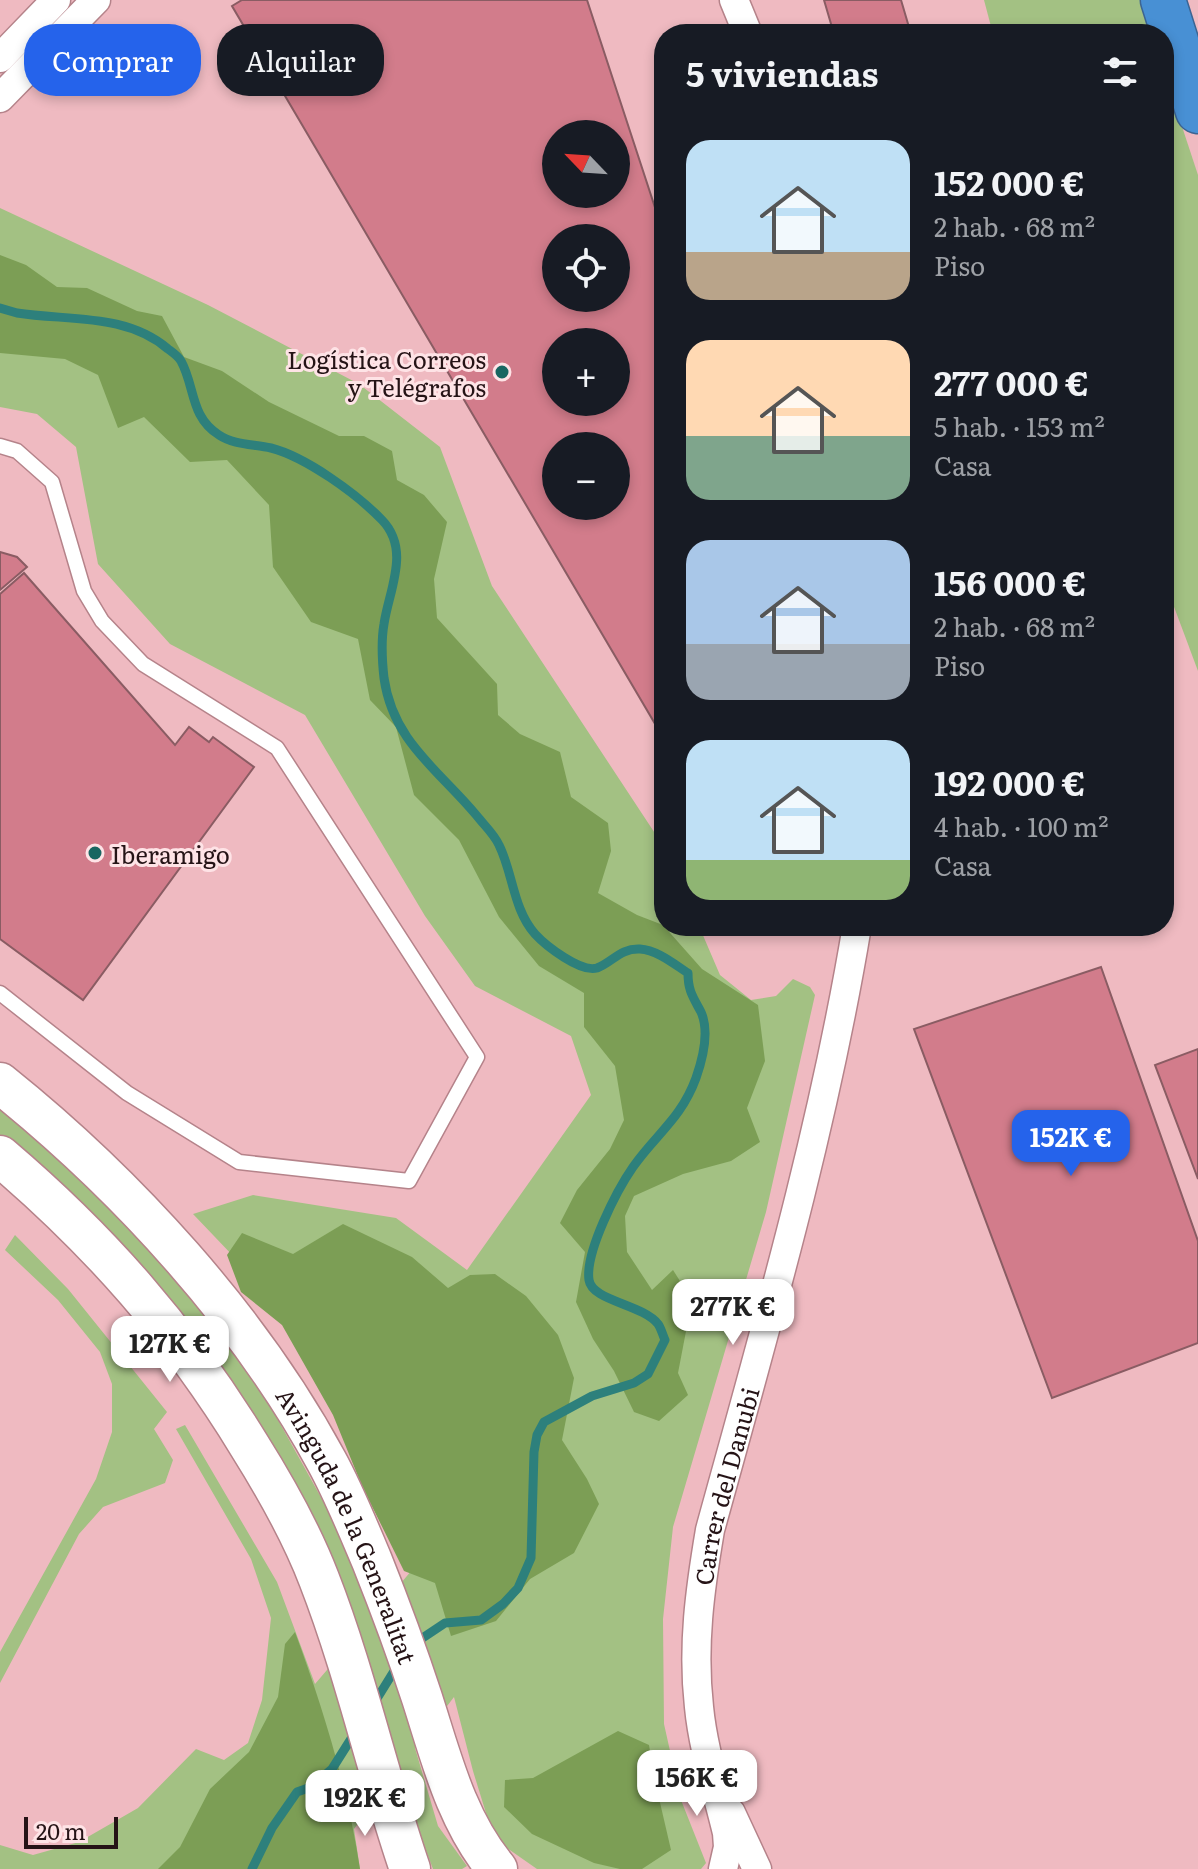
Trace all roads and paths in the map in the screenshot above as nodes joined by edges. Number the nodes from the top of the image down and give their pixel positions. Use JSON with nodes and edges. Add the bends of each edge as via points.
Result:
{"nodes":[{"id":1,"x":56,"y":0,"type":"edge"},
{"id":2,"x":96,"y":0,"type":"edge"},
{"id":3,"x":734,"y":0,"type":"edge"},
{"id":4,"x":1163,"y":0,"type":"edge"},
{"id":5,"x":1191,"y":0,"type":"edge"},
{"id":6,"x":1198,"y":20,"type":"edge"},
{"id":7,"x":744,"y":24,"type":"edge"},
{"id":8,"x":1171,"y":24,"type":"edge"},
{"id":9,"x":1174,"y":35,"type":"edge"},
{"id":10,"x":0,"y":58,"type":"edge"},
{"id":11,"x":0,"y":98,"type":"edge"},
{"id":12,"x":1198,"y":111,"type":"edge"},
{"id":13,"x":0,"y":446,"type":"edge"},
{"id":14,"x":855,"y":936,"type":"edge"},
{"id":15,"x":0,"y":993,"type":"edge"},
{"id":16,"x":0,"y":1083,"type":"edge"},
{"id":17,"x":0,"y":1156,"type":"edge"},
{"id":18,"x":711,"y":1768,"type":"junction"},
{"id":19,"x":755,"y":1867,"type":"edge"},
{"id":20,"x":410,"y":1869,"type":"edge"},
{"id":21,"x":497,"y":1869,"type":"edge"},
{"id":22,"x":723,"y":1869,"type":"edge"}],
"edges":[{"from":1,"to":10,"type":"street"},
{"from":2,"to":11,"type":"street"},
{"from":3,"to":7,"type":"street"},
{"from":4,"to":8,"type":"highway"},
{"from":5,"to":6,"type":"highway"},
{"from":9,"to":12,"type":"highway"},
{"from":13,"to":15,"type":"lane","via":[[17,451],[52,482],[84,591],[102,621],[143,664],[277,748],[477,1057],[409,1181],[239,1162],[127,1093]]},
{"from":14,"to":18,"type":"street","name":"Carrer del Danubi","via":[[819,1120],[710,1530],[696,1668]]},
{"from":16,"to":21,"type":"street","name":"Avinguda de la Generalitat","via":[[81,1151],[145,1216],[269,1366],[327,1463],[404,1643],[460,1810]]},
{"from":17,"to":20,"type":"street","name":"Avinguda de la Generalitat","via":[[109,1256],[162,1319],[225,1405],[282,1498],[352,1669]]},
{"from":18,"to":19,"type":"street","name":"Carrer del Danubi"},
{"from":18,"to":22,"type":"street","name":"Carrer del Danubi","via":[[727,1833]]}]}
